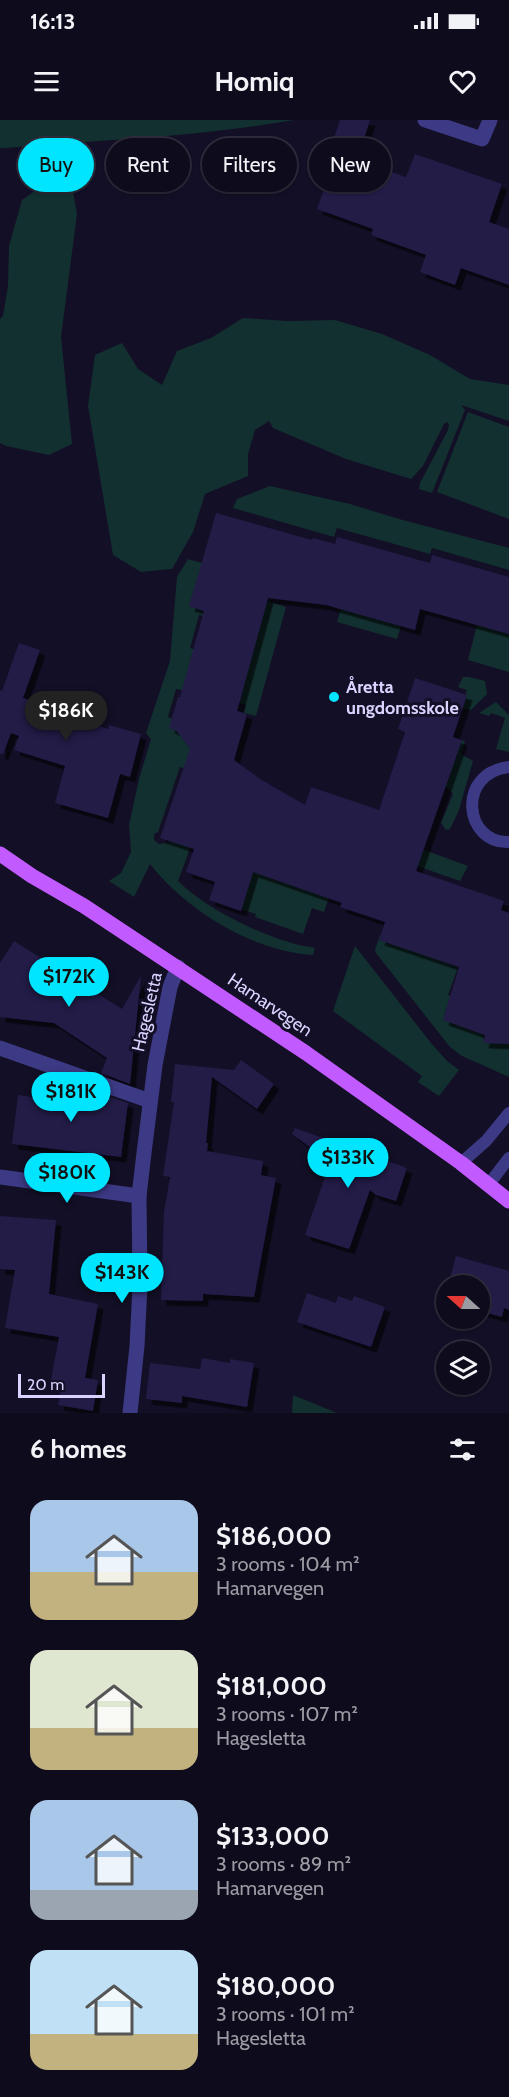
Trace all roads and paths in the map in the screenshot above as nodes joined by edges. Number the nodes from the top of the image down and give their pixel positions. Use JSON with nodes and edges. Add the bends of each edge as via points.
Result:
{"nodes":[{"id":1,"x":425,"y":120,"type":"edge"},
{"id":2,"x":490,"y":120,"type":"edge"},
{"id":3,"x":509,"y":767,"type":"edge"},
{"id":4,"x":509,"y":842,"type":"edge"},
{"id":5,"x":0,"y":854,"type":"edge"},
{"id":6,"x":178,"y":967,"type":"junction"},
{"id":7,"x":0,"y":1048,"type":"edge"},
{"id":8,"x":150,"y":1101,"type":"junction"},
{"id":9,"x":509,"y":1113,"type":"edge"},
{"id":10,"x":509,"y":1158,"type":"edge"},
{"id":11,"x":461,"y":1162,"type":"junction"},
{"id":12,"x":0,"y":1178,"type":"edge"},
{"id":13,"x":489,"y":1184,"type":"junction"},
{"id":14,"x":139,"y":1196,"type":"junction"},
{"id":15,"x":509,"y":1201,"type":"edge"},
{"id":16,"x":129,"y":1413,"type":"edge"}],
"edges":[{"from":1,"to":2,"type":"street","via":[[482,139]]},
{"from":3,"to":4,"type":"lane","via":[[496,768],[481,779],[471,801],[474,819],[487,836]]},
{"from":5,"to":6,"type":"main road","name":"Hamarvegen"},
{"from":6,"to":8,"type":"street","name":"Hagesletta","via":[[170,987]]},
{"from":6,"to":11,"type":"main road","name":"Hamarvegen"},
{"from":7,"to":8,"type":"street"},
{"from":8,"to":14,"type":"street","name":"Hagesletta"},
{"from":9,"to":11,"type":"lane","via":[[486,1141]]},
{"from":10,"to":13,"type":"lane"},
{"from":11,"to":13,"type":"main road","name":"Hamarvegen"},
{"from":12,"to":14,"type":"street"},
{"from":13,"to":15,"type":"main road","name":"Hamarvegen"},
{"from":14,"to":16,"type":"street","name":"Hagesletta","via":[[140,1286]]}]}
